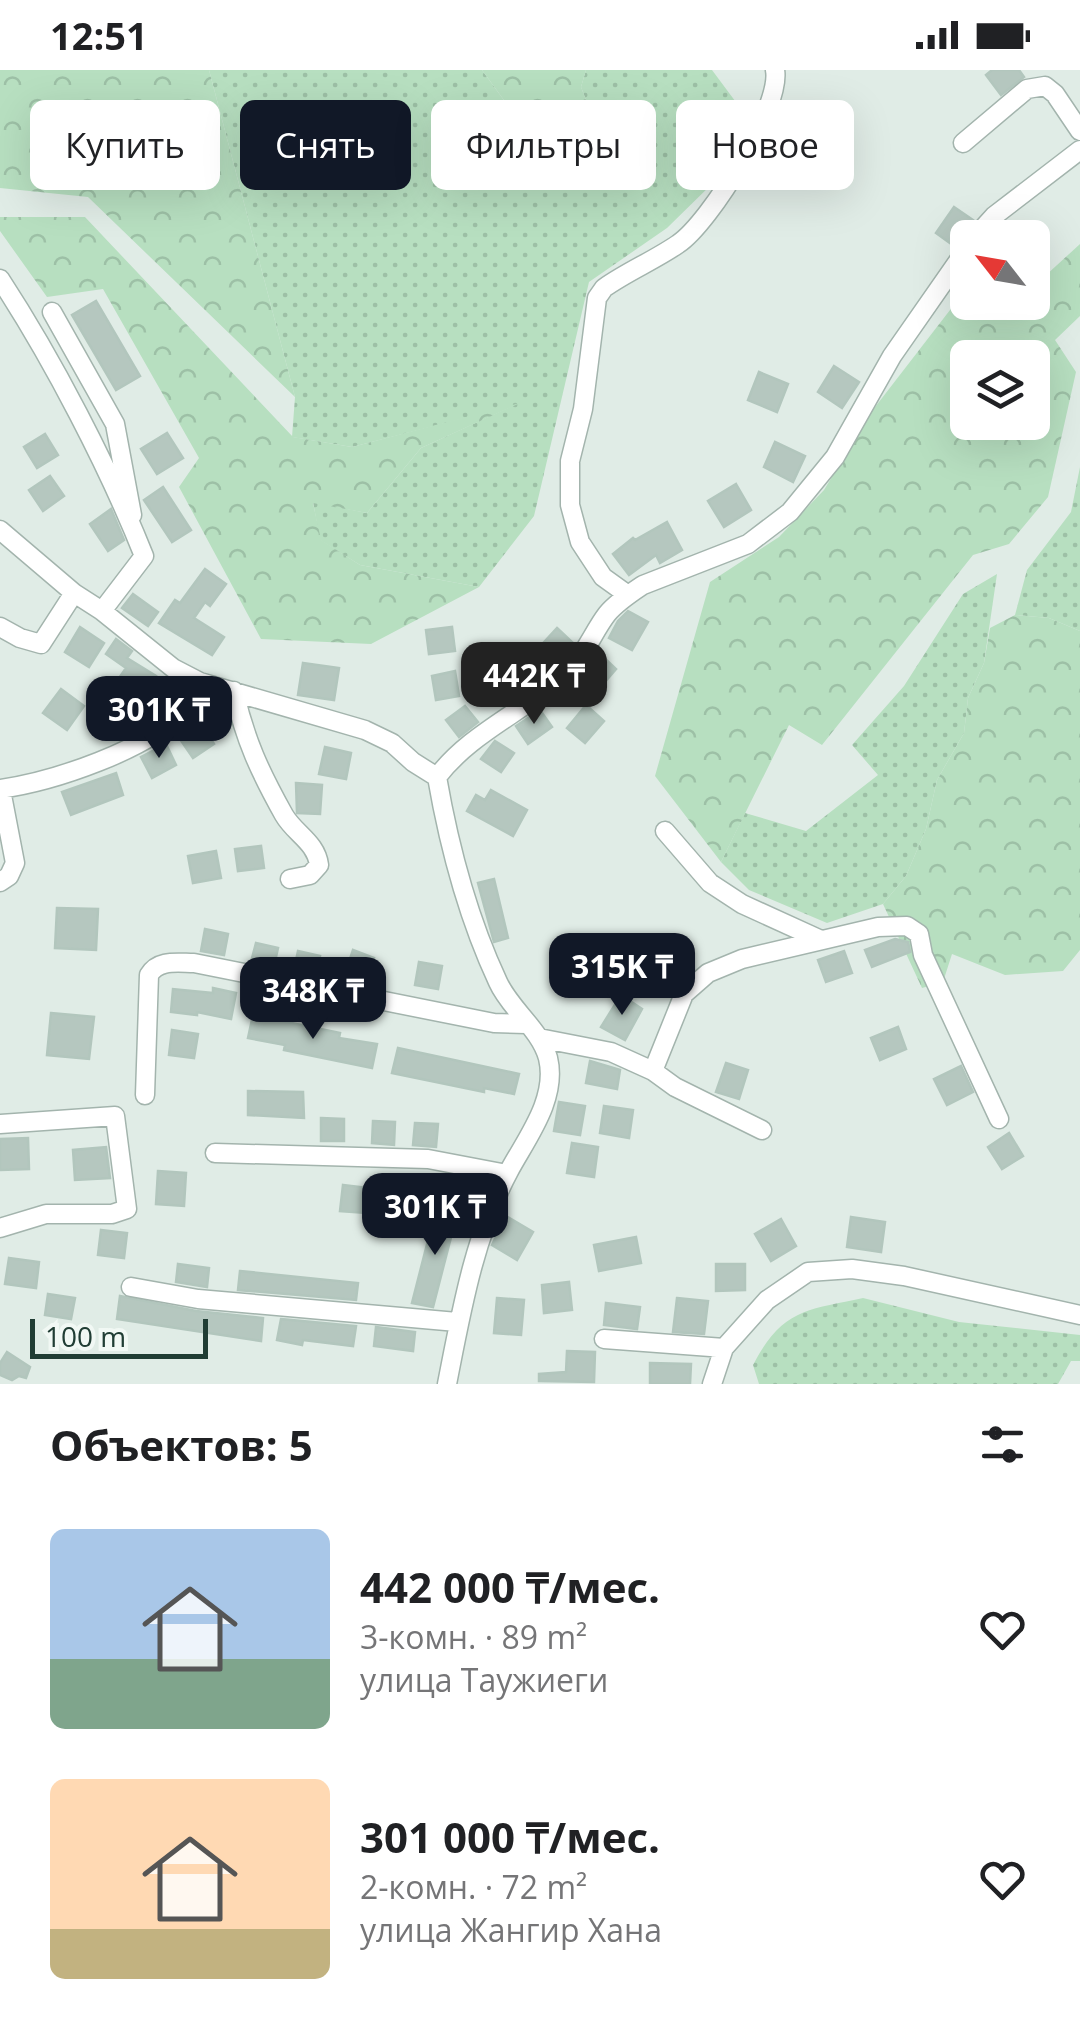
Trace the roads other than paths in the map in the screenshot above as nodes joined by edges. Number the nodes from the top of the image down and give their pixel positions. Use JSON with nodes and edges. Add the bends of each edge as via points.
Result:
{"nodes":[{"id":1,"x":775,"y":70,"type":"edge"},
{"id":2,"x":1080,"y":131,"type":"edge"},
{"id":3,"x":963,"y":143,"type":"dead end"},
{"id":4,"x":1080,"y":150,"type":"edge"},
{"id":5,"x":990,"y":220,"type":"edge"},
{"id":6,"x":950,"y":273,"type":"edge"},
{"id":7,"x":0,"y":278,"type":"edge"},
{"id":8,"x":52,"y":312,"type":"dead end"},
{"id":9,"x":0,"y":530,"type":"edge"},
{"id":10,"x":134,"y":530,"type":"junction"},
{"id":11,"x":74,"y":594,"type":"junction"},
{"id":12,"x":628,"y":595,"type":"junction"},
{"id":13,"x":102,"y":611,"type":"junction"},
{"id":14,"x":0,"y":627,"type":"edge"},
{"id":15,"x":200,"y":682,"type":"junction"},
{"id":16,"x":234,"y":692,"type":"junction"},
{"id":17,"x":437,"y":777,"type":"junction"},
{"id":18,"x":1,"y":789,"type":"edge"},
{"id":19,"x":664,"y":831,"type":"dead end"},
{"id":20,"x":290,"y":879,"type":"dead end"},
{"id":21,"x":0,"y":882,"type":"edge"},
{"id":22,"x":821,"y":940,"type":"junction"},
{"id":23,"x":532,"y":1031,"type":"junction"},
{"id":24,"x":653,"y":1071,"type":"junction"},
{"id":25,"x":145,"y":1095,"type":"dead end"},
{"id":26,"x":999,"y":1119,"type":"dead end"},
{"id":27,"x":0,"y":1124,"type":"edge"},
{"id":28,"x":762,"y":1130,"type":"dead end"},
{"id":29,"x":216,"y":1153,"type":"dead end"},
{"id":30,"x":507,"y":1174,"type":"junction"},
{"id":31,"x":0,"y":1228,"type":"edge"},
{"id":32,"x":130,"y":1287,"type":"dead end"},
{"id":33,"x":1080,"y":1316,"type":"edge"},
{"id":34,"x":458,"y":1322,"type":"junction"},
{"id":35,"x":604,"y":1339,"type":"dead end"},
{"id":36,"x":724,"y":1348,"type":"junction"},
{"id":37,"x":447,"y":1384,"type":"edge"},
{"id":38,"x":712,"y":1384,"type":"edge"}],
"edges":[{"from":1,"to":12,"type":"street","via":[[775,92],[756,132],[699,226],[596,298],[570,461],[570,505],[580,542],[603,577]]},
{"from":2,"to":3,"type":"street","via":[[1044,86],[1027,90]]},
{"from":4,"to":5,"type":"street"},
{"from":6,"to":12,"type":"street","via":[[835,457],[790,512],[748,544]]},
{"from":7,"to":10,"type":"street"},
{"from":8,"to":10,"type":"street","via":[[115,424]]},
{"from":9,"to":11,"type":"street"},
{"from":10,"to":13,"type":"street","via":[[144,556]]},
{"from":11,"to":13,"type":"street"},
{"from":11,"to":14,"type":"street","via":[[42,644]]},
{"from":12,"to":17,"type":"street","via":[[570,669],[486,729]]},
{"from":13,"to":15,"type":"street"},
{"from":15,"to":16,"type":"street"},
{"from":15,"to":18,"type":"street","via":[[185,709],[133,746]]},
{"from":16,"to":17,"type":"street","via":[[365,730]]},
{"from":16,"to":20,"type":"street","via":[[245,738],[287,821],[318,851],[319,865],[310,875]]},
{"from":17,"to":23,"type":"street","via":[[468,904],[499,986]]},
{"from":18,"to":21,"type":"street","via":[[15,863]]},
{"from":19,"to":22,"type":"street","via":[[710,882]]},
{"from":22,"to":24,"type":"street","via":[[708,974],[684,994]]},
{"from":22,"to":26,"type":"street","via":[[878,927],[907,926],[919,934]]},
{"from":23,"to":24,"type":"street"},
{"from":23,"to":25,"type":"street","via":[[194,964],[162,964],[149,975]]},
{"from":23,"to":30,"type":"street","via":[[548,1059],[546,1096]]},
{"from":24,"to":28,"type":"street"},
{"from":27,"to":31,"type":"street","via":[[115,1116],[127,1209],[46,1214]]},
{"from":29,"to":30,"type":"street","via":[[428,1159]]},
{"from":30,"to":34,"type":"street"},
{"from":32,"to":34,"type":"street"},
{"from":33,"to":36,"type":"street","via":[[904,1276],[808,1272],[767,1300]]},
{"from":34,"to":37,"type":"street"},
{"from":35,"to":36,"type":"street"},
{"from":36,"to":38,"type":"street"}]}
